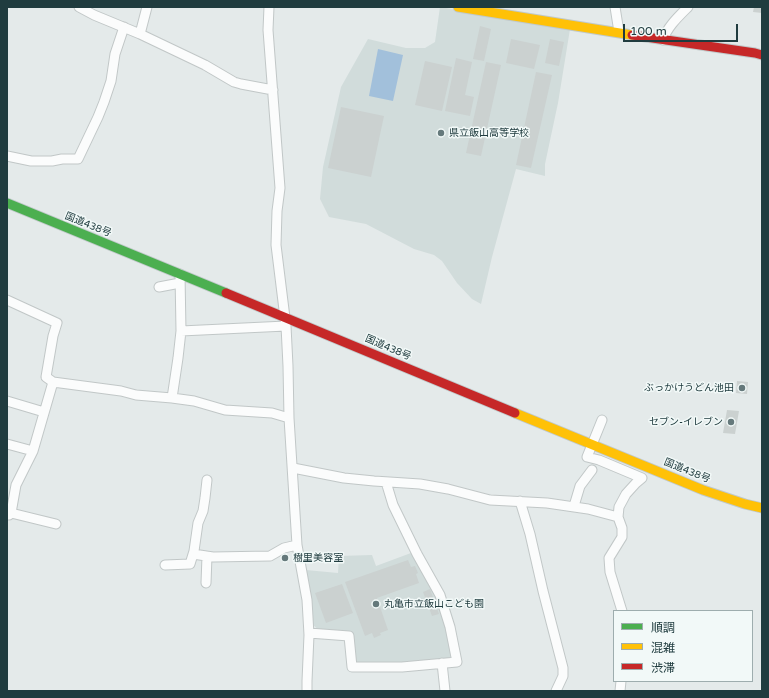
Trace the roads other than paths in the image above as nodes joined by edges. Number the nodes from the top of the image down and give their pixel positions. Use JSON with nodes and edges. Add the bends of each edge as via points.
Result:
{"nodes":[{"id":1,"x":79,"y":7,"type":"edge"},
{"id":2,"x":147,"y":7,"type":"edge"},
{"id":3,"x":269,"y":7,"type":"edge"},
{"id":4,"x":458,"y":7,"type":"edge"},
{"id":5,"x":615,"y":7,"type":"edge"},
{"id":6,"x":688,"y":7,"type":"edge"},
{"id":7,"x":495,"y":9,"type":"edge"},
{"id":8,"x":124,"y":27,"type":"junction"},
{"id":9,"x":619,"y":32,"type":"junction"},
{"id":10,"x":140,"y":34,"type":"junction"},
{"id":11,"x":663,"y":40,"type":"junction"},
{"id":12,"x":762,"y":55,"type":"edge"},
{"id":13,"x":273,"y":90,"type":"junction"},
{"id":14,"x":7,"y":156,"type":"edge"},
{"id":15,"x":7,"y":193,"type":"edge"},
{"id":16,"x":7,"y":203,"type":"edge"},
{"id":17,"x":180,"y":279,"type":"junction"},
{"id":18,"x":159,"y":287,"type":"dead end"},
{"id":19,"x":7,"y":300,"type":"edge"},
{"id":20,"x":286,"y":315,"type":"junction"},
{"id":21,"x":181,"y":331,"type":"junction"},
{"id":22,"x":53,"y":382,"type":"junction"},
{"id":23,"x":172,"y":398,"type":"junction"},
{"id":24,"x":7,"y":402,"type":"edge"},
{"id":25,"x":44,"y":412,"type":"junction"},
{"id":26,"x":289,"y":418,"type":"junction"},
{"id":27,"x":602,"y":420,"type":"dead end"},
{"id":28,"x":594,"y":438,"type":"junction"},
{"id":29,"x":7,"y":444,"type":"edge"},
{"id":30,"x":33,"y":450,"type":"junction"},
{"id":31,"x":293,"y":468,"type":"junction"},
{"id":32,"x":592,"y":470,"type":"dead end"},
{"id":33,"x":207,"y":480,"type":"dead end"},
{"id":34,"x":386,"y":482,"type":"junction"},
{"id":35,"x":520,"y":501,"type":"junction"},
{"id":36,"x":574,"y":506,"type":"junction"},
{"id":37,"x":762,"y":508,"type":"edge"},
{"id":38,"x":9,"y":514,"type":"edge"},
{"id":39,"x":618,"y":517,"type":"junction"},
{"id":40,"x":56,"y":524,"type":"dead end"},
{"id":41,"x":298,"y":545,"type":"junction"},
{"id":42,"x":193,"y":554,"type":"junction"},
{"id":43,"x":208,"y":556,"type":"junction"},
{"id":44,"x":165,"y":565,"type":"dead end"},
{"id":45,"x":206,"y":583,"type":"dead end"},
{"id":46,"x":622,"y":610,"type":"edge"},
{"id":47,"x":309,"y":633,"type":"junction"},
{"id":48,"x":442,"y":663,"type":"junction"},
{"id":49,"x":307,"y":691,"type":"edge"},
{"id":50,"x":445,"y":691,"type":"edge"},
{"id":51,"x":556,"y":691,"type":"edge"}],
"edges":[{"from":1,"to":8,"type":"street"},
{"from":2,"to":10,"type":"street"},
{"from":3,"to":13,"type":"street","via":[[268,30]]},
{"from":4,"to":7,"type":"highway"},
{"from":5,"to":9,"type":"street"},
{"from":6,"to":11,"type":"street","via":[[672,24]]},
{"from":7,"to":9,"type":"highway"},
{"from":8,"to":10,"type":"street"},
{"from":8,"to":14,"type":"street","via":[[104,102],[78,159],[31,161]]},
{"from":9,"to":11,"type":"highway"},
{"from":10,"to":13,"type":"street","via":[[234,82]]},
{"from":11,"to":12,"type":"highway"},
{"from":13,"to":20,"type":"street","via":[[280,188],[276,245]]},
{"from":15,"to":20,"type":"highway","name":"国道438号"},
{"from":16,"to":17,"type":"highway","name":"国道438号"},
{"from":17,"to":18,"type":"street"},
{"from":17,"to":20,"type":"highway","name":"国道438号"},
{"from":17,"to":21,"type":"street"},
{"from":19,"to":22,"type":"street","via":[[57,323],[46,377]]},
{"from":20,"to":21,"type":"street"},
{"from":20,"to":26,"type":"street"},
{"from":20,"to":28,"type":"highway","name":"国道438号"},
{"from":21,"to":23,"type":"street"},
{"from":22,"to":23,"type":"street"},
{"from":22,"to":25,"type":"street"},
{"from":23,"to":26,"type":"street","via":[[225,410],[272,413]]},
{"from":24,"to":25,"type":"street"},
{"from":25,"to":30,"type":"street"},
{"from":26,"to":31,"type":"street"},
{"from":27,"to":28,"type":"street"},
{"from":28,"to":37,"type":"highway","name":"国道438号","via":[[703,490]]},
{"from":28,"to":39,"type":"street","via":[[587,457],[642,478],[626,494],[619,507]]},
{"from":29,"to":30,"type":"street"},
{"from":30,"to":38,"type":"street","via":[[16,485]]},
{"from":31,"to":34,"type":"street","via":[[344,478]]},
{"from":31,"to":41,"type":"street"},
{"from":32,"to":36,"type":"street","via":[[580,486]]},
{"from":33,"to":42,"type":"street"},
{"from":34,"to":35,"type":"street","via":[[420,484],[490,500]]},
{"from":34,"to":48,"type":"street","via":[[393,505],[416,554],[440,595],[450,627],[457,662]]},
{"from":35,"to":36,"type":"street"},
{"from":35,"to":51,"type":"street","via":[[563,668],[563,676]]},
{"from":36,"to":39,"type":"street"},
{"from":38,"to":40,"type":"street"},
{"from":39,"to":46,"type":"street","via":[[622,537],[609,558],[610,572]]},
{"from":41,"to":43,"type":"street","via":[[284,548],[270,556]]},
{"from":41,"to":47,"type":"street","via":[[307,600]]},
{"from":42,"to":43,"type":"street"},
{"from":42,"to":44,"type":"street","via":[[190,564]]},
{"from":43,"to":45,"type":"street"},
{"from":47,"to":48,"type":"street","via":[[350,636],[352,667]]},
{"from":47,"to":49,"type":"street"},
{"from":48,"to":50,"type":"street"}]}
